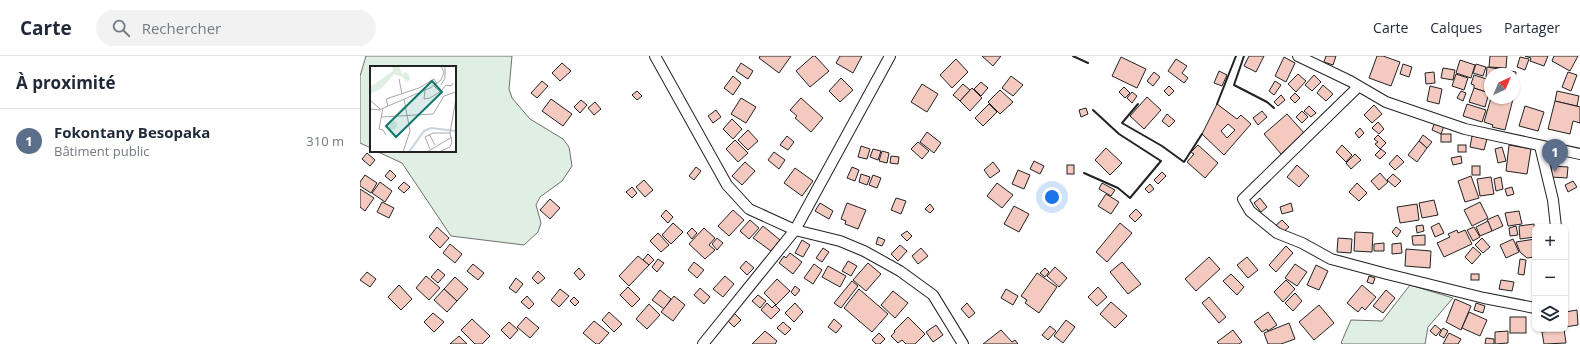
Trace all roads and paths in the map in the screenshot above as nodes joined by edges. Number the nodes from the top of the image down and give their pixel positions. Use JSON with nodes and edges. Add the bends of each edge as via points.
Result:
{"nodes":[{"id":1,"x":655,"y":56,"type":"edge"},
{"id":2,"x":890,"y":56,"type":"edge"},
{"id":3,"x":1298,"y":56,"type":"edge"},
{"id":4,"x":1358,"y":86,"type":"junction"},
{"id":5,"x":1540,"y":146,"type":"junction"},
{"id":6,"x":1580,"y":154,"type":"edge"},
{"id":7,"x":1556,"y":224,"type":"edge"},
{"id":8,"x":795,"y":230,"type":"junction"},
{"id":9,"x":1532,"y":307,"type":"edge"},
{"id":10,"x":703,"y":344,"type":"edge"},
{"id":11,"x":963,"y":344,"type":"edge"}],
"edges":[{"from":1,"to":8,"type":"street","via":[[727,185],[749,209]]},
{"from":2,"to":8,"type":"street"},
{"from":3,"to":4,"type":"street"},
{"from":4,"to":5,"type":"street","via":[[1386,102],[1465,129]]},
{"from":4,"to":9,"type":"street","via":[[1243,198],[1250,211],[1277,233],[1331,259]]},
{"from":5,"to":6,"type":"street"},
{"from":5,"to":7,"type":"street","via":[[1553,200]]},
{"from":8,"to":10,"type":"street"},
{"from":8,"to":11,"type":"street","via":[[840,241],[900,271],[933,295]]}]}
